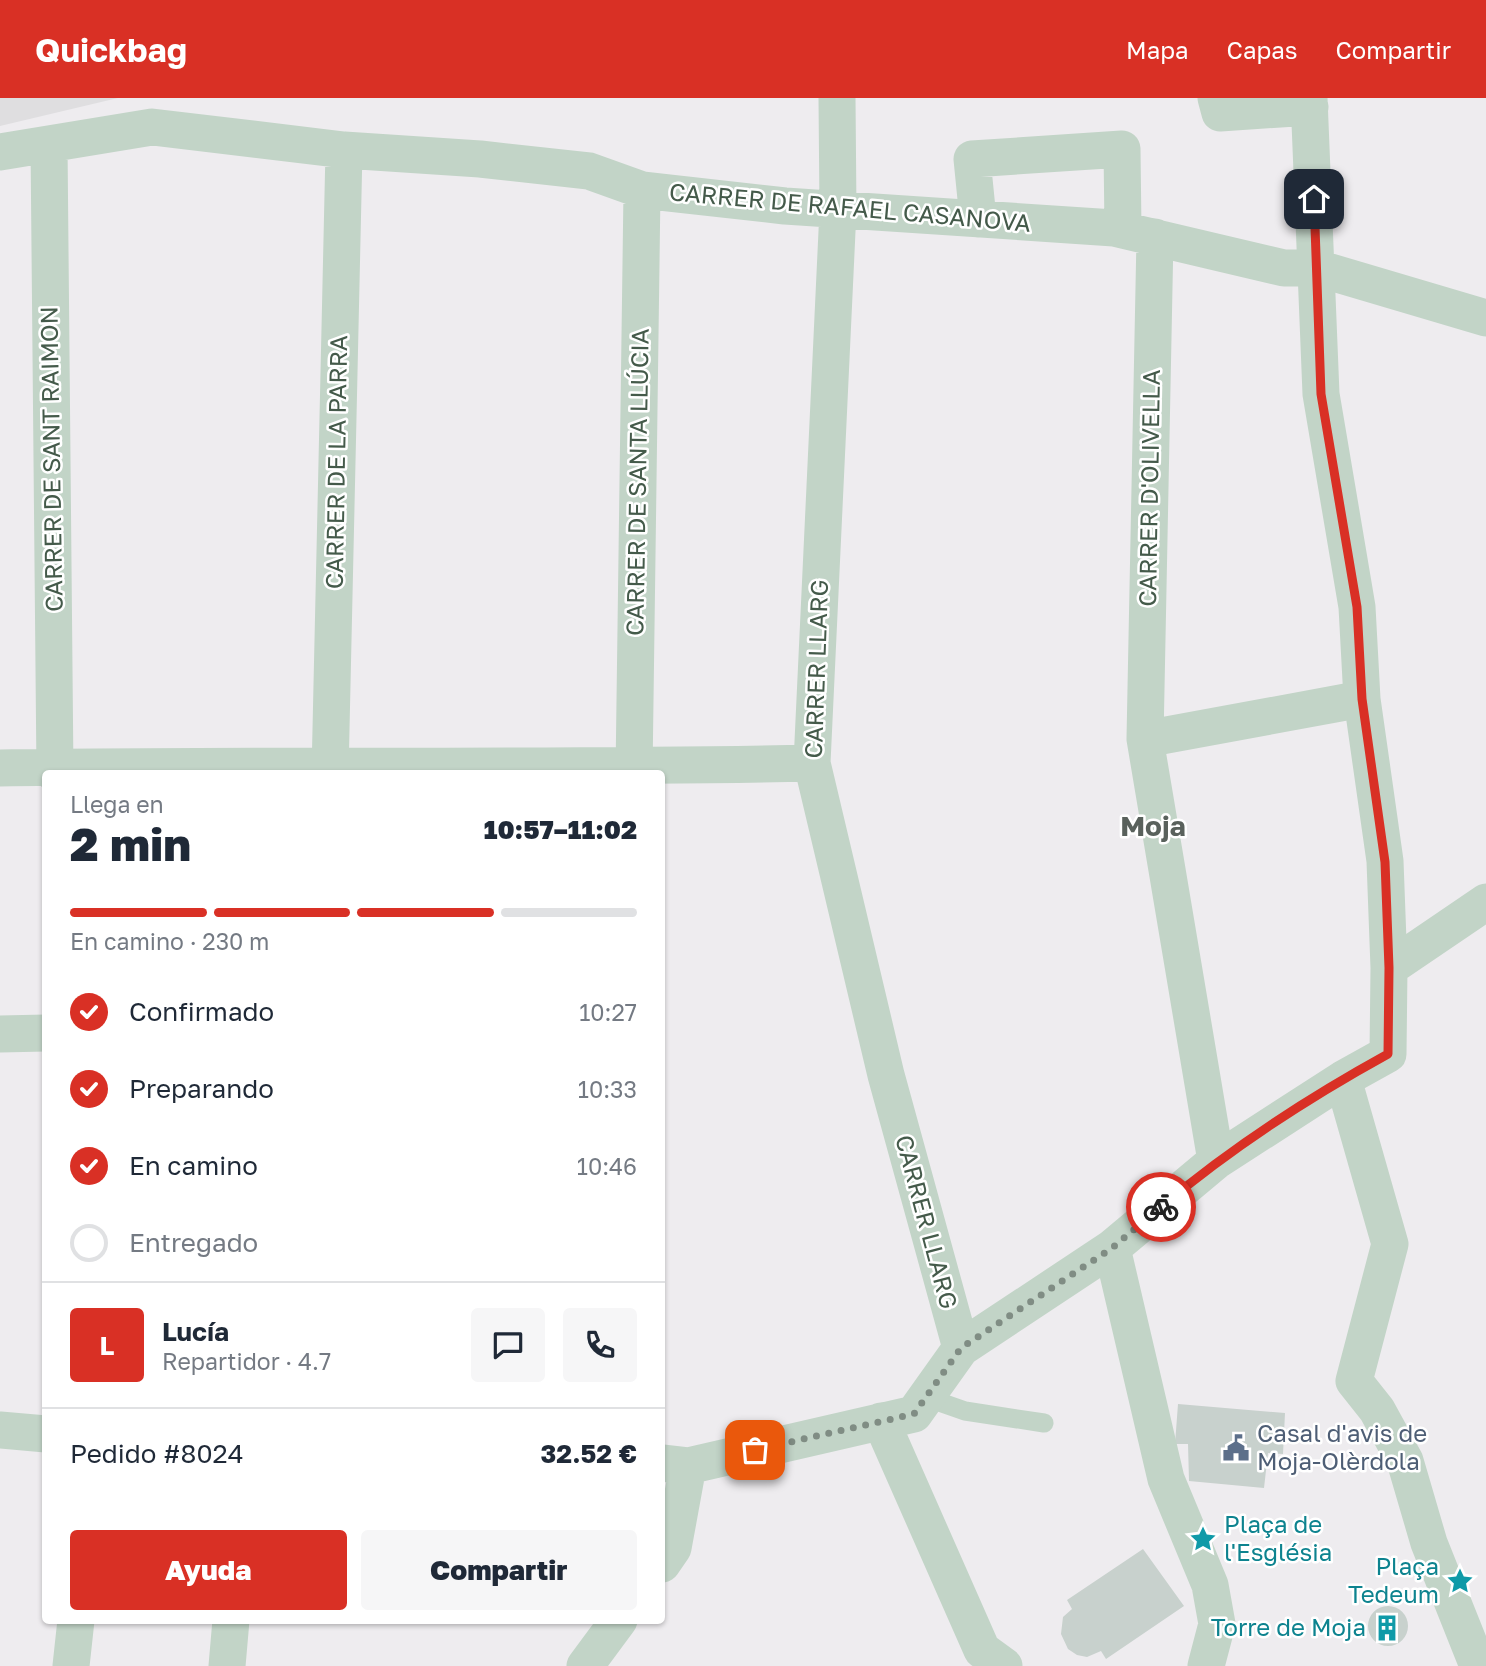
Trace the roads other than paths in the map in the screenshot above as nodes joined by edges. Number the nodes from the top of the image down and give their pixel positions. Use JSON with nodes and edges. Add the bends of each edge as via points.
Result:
{"nodes":[{"id":1,"x":837,"y":98,"type":"edge"},
{"id":2,"x":1216,"y":98,"type":"edge"},
{"id":3,"x":1310,"y":103,"type":"edge"},
{"id":4,"x":151,"y":113,"type":"edge"},
{"id":5,"x":49,"y":144,"type":"junction"},
{"id":6,"x":344,"y":150,"type":"junction"},
{"id":7,"x":0,"y":152,"type":"edge"},
{"id":8,"x":642,"y":190,"type":"junction"},
{"id":9,"x":838,"y":210,"type":"junction"},
{"id":10,"x":978,"y":219,"type":"junction"},
{"id":11,"x":1139,"y":234,"type":"junction"},
{"id":12,"x":1317,"y":268,"type":"junction"},
{"id":13,"x":1486,"y":318,"type":"edge"},
{"id":14,"x":1362,"y":699,"type":"junction"},
{"id":15,"x":1145,"y":738,"type":"junction"},
{"id":16,"x":812,"y":763,"type":"junction"},
{"id":17,"x":0,"y":768,"type":"edge"},
{"id":18,"x":330,"y":769,"type":"edge"},
{"id":19,"x":42,"y":770,"type":"edge"},
{"id":20,"x":55,"y":770,"type":"edge"},
{"id":21,"x":192,"y":770,"type":"edge"},
{"id":22,"x":634,"y":770,"type":"edge"},
{"id":23,"x":1486,"y":902,"type":"edge"},
{"id":24,"x":1389,"y":968,"type":"junction"},
{"id":25,"x":42,"y":1033,"type":"edge"},
{"id":26,"x":0,"y":1034,"type":"edge"},
{"id":27,"x":1343,"y":1079,"type":"junction"},
{"id":28,"x":1216,"y":1161,"type":"junction"},
{"id":29,"x":1112,"y":1248,"type":"junction"},
{"id":30,"x":961,"y":1348,"type":"junction"},
{"id":31,"x":925,"y":1397,"type":"junction"},
{"id":32,"x":881,"y":1421,"type":"junction"},
{"id":33,"x":1044,"y":1423,"type":"dead end"},
{"id":34,"x":0,"y":1430,"type":"edge"},
{"id":35,"x":42,"y":1434,"type":"edge"},
{"id":36,"x":675,"y":1464,"type":"edge"},
{"id":37,"x":665,"y":1560,"type":"edge"},
{"id":38,"x":76,"y":1624,"type":"edge"},
{"id":39,"x":231,"y":1624,"type":"edge"},
{"id":40,"x":616,"y":1624,"type":"edge"},
{"id":41,"x":983,"y":1661,"type":"edge"},
{"id":42,"x":71,"y":1666,"type":"edge"},
{"id":43,"x":227,"y":1666,"type":"edge"},
{"id":44,"x":585,"y":1666,"type":"edge"},
{"id":45,"x":1206,"y":1666,"type":"edge"},
{"id":46,"x":1478,"y":1666,"type":"edge"}],
"edges":[{"from":1,"to":9,"type":"street","name":"CARRER LLARG"},
{"from":2,"to":3,"type":"street","via":[[1220,113]]},
{"from":3,"to":12,"type":"street"},
{"from":4,"to":5,"type":"street","name":"CARRER DE RAFAEL CASANOVA"},
{"from":4,"to":6,"type":"street","name":"CARRER DE RAFAEL CASANOVA"},
{"from":5,"to":7,"type":"street","name":"CARRER DE RAFAEL CASANOVA"},
{"from":5,"to":20,"type":"street","name":"CARRER DE SANT RAIMON"},
{"from":6,"to":8,"type":"street","name":"CARRER DE RAFAEL CASANOVA","via":[[589,171]]},
{"from":6,"to":18,"type":"street","name":"CARRER DE LA PARRA"},
{"from":8,"to":9,"type":"street","name":"CARRER DE RAFAEL CASANOVA"},
{"from":8,"to":22,"type":"street","name":"CARRER DE SANTA LLÚCIA"},
{"from":9,"to":10,"type":"street","name":"CARRER DE RAFAEL CASANOVA"},
{"from":9,"to":16,"type":"street","name":"CARRER LLARG"},
{"from":10,"to":11,"type":"street","name":"CARRER DE RAFAEL CASANOVA"},
{"from":10,"to":11,"type":"street","name":"CARRER D'OLIVELLA","via":[[972,159],[1122,149]]},
{"from":11,"to":12,"type":"street","name":"CARRER DE RAFAEL CASANOVA","via":[[1284,268]]},
{"from":11,"to":15,"type":"street","name":"CARRER D'OLIVELLA"},
{"from":12,"to":13,"type":"street","name":"CARRER DE RAFAEL CASANOVA"},
{"from":12,"to":14,"type":"street","via":[[1321,394],[1357,607]]},
{"from":14,"to":15,"type":"street"},
{"from":14,"to":24,"type":"street","via":[[1385,862]]},
{"from":15,"to":28,"type":"street","name":"CARRER D'OLIVELLA"},
{"from":16,"to":22,"type":"street"},
{"from":16,"to":30,"type":"street","name":"CARRER LLARG","via":[[886,1075]]},
{"from":17,"to":19,"type":"street"},
{"from":18,"to":21,"type":"street"},
{"from":18,"to":22,"type":"street"},
{"from":23,"to":24,"type":"street"},
{"from":24,"to":27,"type":"street","via":[[1388,1054]]},
{"from":25,"to":26,"type":"street"},
{"from":27,"to":28,"type":"street"},
{"from":27,"to":46,"type":"street","via":[[1390,1244],[1354,1381],[1377,1410],[1405,1461],[1429,1544]]},
{"from":28,"to":29,"type":"street"},
{"from":29,"to":30,"type":"street"},
{"from":29,"to":45,"type":"street","via":[[1166,1479],[1210,1585],[1217,1624]]},
{"from":30,"to":31,"type":"street"},
{"from":31,"to":32,"type":"street","via":[[914,1414]]},
{"from":31,"to":33,"type":"lane","via":[[965,1411]]},
{"from":32,"to":36,"type":"street"},
{"from":32,"to":41,"type":"street"},
{"from":34,"to":35,"type":"street"},
{"from":36,"to":37,"type":"street","via":[[673,1548]]},
{"from":38,"to":42,"type":"street"},
{"from":39,"to":43,"type":"street"},
{"from":40,"to":44,"type":"street"}]}
